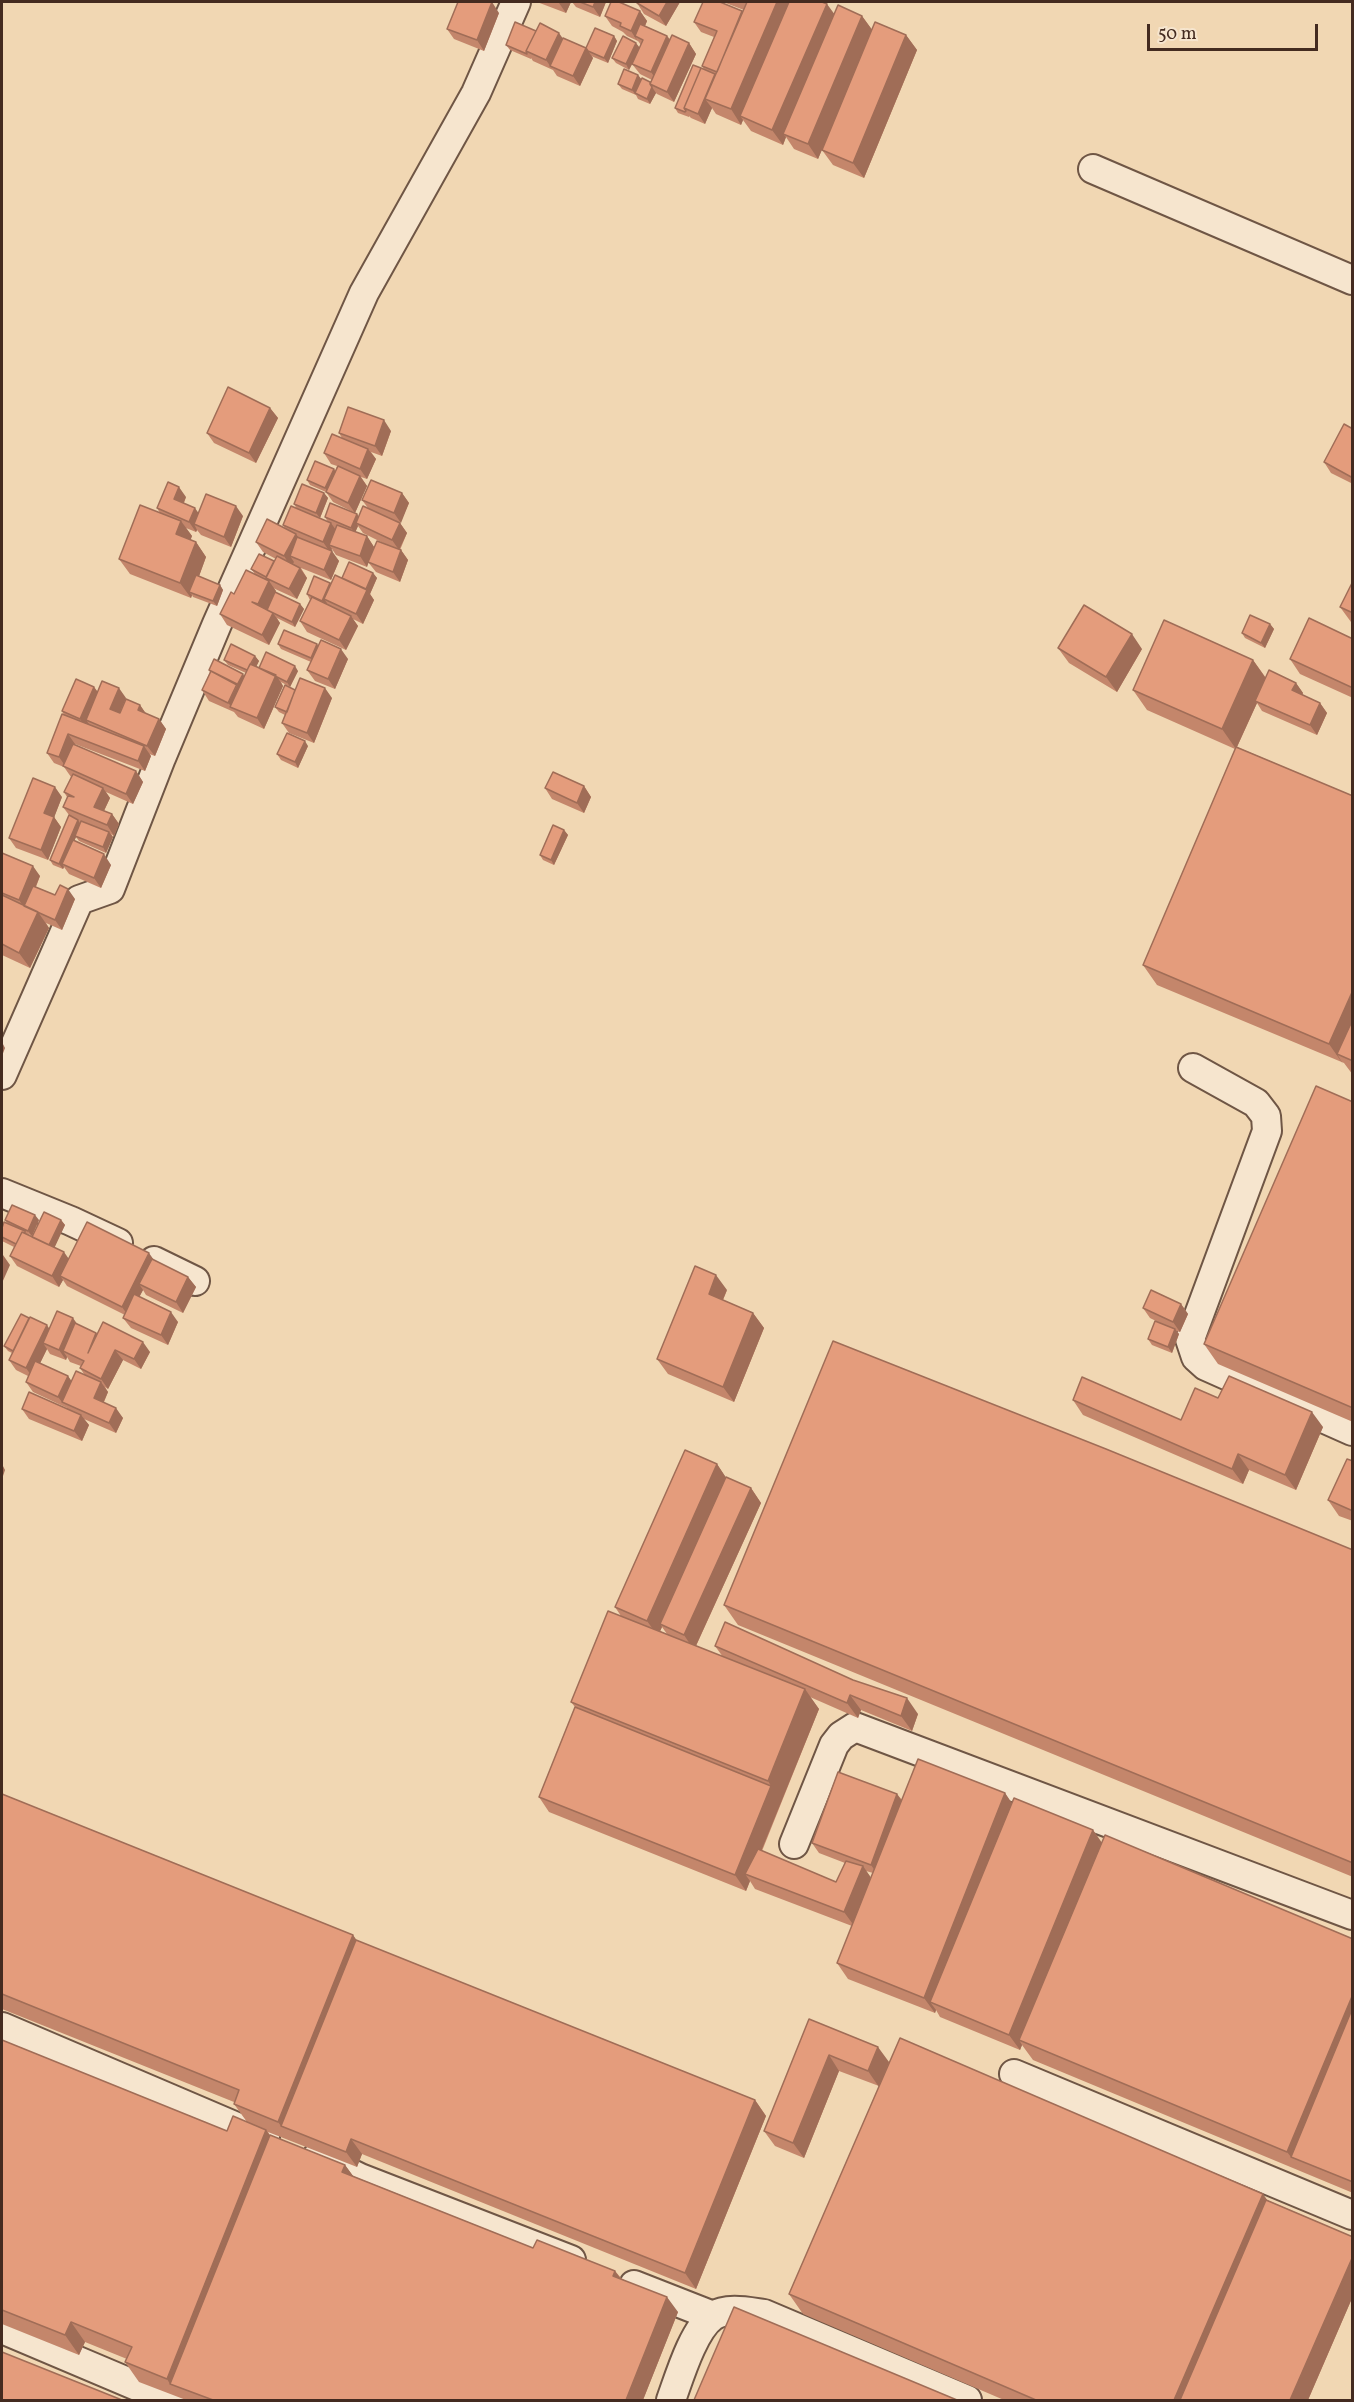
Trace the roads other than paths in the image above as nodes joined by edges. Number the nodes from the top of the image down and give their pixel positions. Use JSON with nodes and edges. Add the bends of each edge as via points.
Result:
{"nodes":[{"id":1,"x":516,"y":2,"type":"edge"},
{"id":2,"x":1093,"y":169,"type":"dead end"},
{"id":3,"x":1353,"y":280,"type":"edge"},
{"id":4,"x":1193,"y":1068,"type":"dead end"},
{"id":5,"x":2,"y":1075,"type":"edge"},
{"id":6,"x":2,"y":1193,"type":"edge"},
{"id":7,"x":195,"y":1281,"type":"dead end"},
{"id":8,"x":1353,"y":1431,"type":"edge"},
{"id":9,"x":794,"y":1844,"type":"dead end"},
{"id":10,"x":1353,"y":1915,"type":"edge"},
{"id":11,"x":2,"y":2027,"type":"edge"},
{"id":12,"x":1014,"y":2074,"type":"dead end"},
{"id":13,"x":1353,"y":2215,"type":"edge"},
{"id":14,"x":713,"y":2316,"type":"junction"},
{"id":15,"x":2,"y":2328,"type":"edge"},
{"id":16,"x":170,"y":2400,"type":"edge"},
{"id":17,"x":671,"y":2400,"type":"edge"},
{"id":18,"x":967,"y":2400,"type":"edge"}],
"edges":[{"from":1,"to":5,"type":"street","via":[[476,93],[364,294],[217,624],[110,890],[80,900]]},
{"from":2,"to":3,"type":"street"},
{"from":4,"to":8,"type":"street","via":[[1256,1103],[1266,1116],[1267,1131],[1190,1339],[1192,1348],[1206,1366]]},
{"from":6,"to":7,"type":"street","via":[[72,1221]]},
{"from":9,"to":10,"type":"street","via":[[834,1745],[855,1727]]},
{"from":11,"to":14,"type":"street","via":[[248,2132],[291,2144],[360,2178]]},
{"from":12,"to":13,"type":"street"},
{"from":14,"to":17,"type":"street","via":[[698,2334]]},
{"from":14,"to":18,"type":"street","via":[[733,2310],[764,2314]]},
{"from":15,"to":16,"type":"street"}]}
